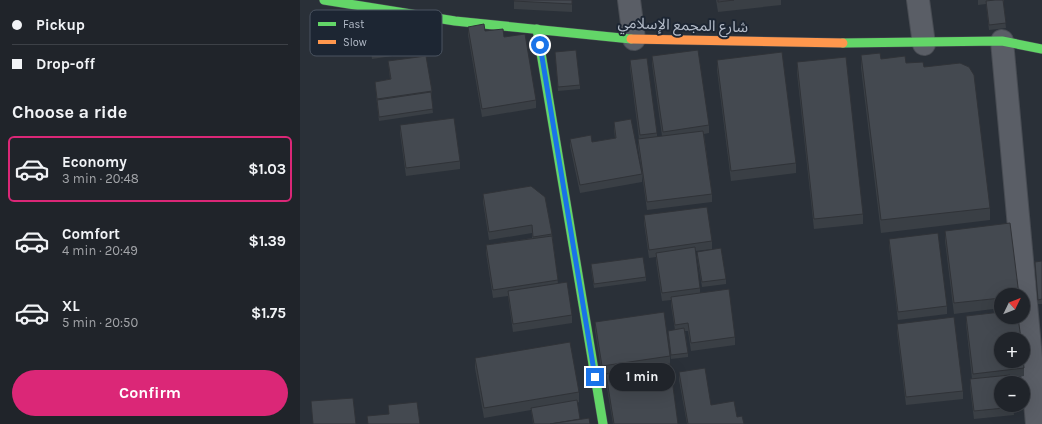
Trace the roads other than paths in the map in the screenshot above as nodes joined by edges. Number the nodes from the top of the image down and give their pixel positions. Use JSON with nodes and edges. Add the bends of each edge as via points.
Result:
{"nodes":[{"id":1,"x":324,"y":0,"type":"edge"},
{"id":2,"x":629,"y":0,"type":"edge"},
{"id":3,"x":918,"y":0,"type":"edge"},
{"id":4,"x":386,"y":10,"type":"edge"},
{"id":5,"x":442,"y":19,"type":"edge"},
{"id":6,"x":537,"y":30,"type":"junction"},
{"id":7,"x":634,"y":40,"type":"junction"},
{"id":8,"x":1002,"y":41,"type":"junction"},
{"id":9,"x":924,"y":44,"type":"junction"},
{"id":10,"x":1042,"y":50,"type":"edge"},
{"id":11,"x":603,"y":424,"type":"edge"},
{"id":12,"x":1037,"y":424,"type":"edge"}],
"edges":[{"from":1,"to":4,"type":"street","name":"شارع المجمع الإسلامي"},
{"from":2,"to":7,"type":"street"},
{"from":3,"to":9,"type":"street"},
{"from":5,"to":6,"type":"street","name":"شارع المجمع الإسلامي"},
{"from":6,"to":7,"type":"street","name":"شارع المجمع الإسلامي"},
{"from":6,"to":11,"type":"street"},
{"from":7,"to":9,"type":"street","name":"شارع المجمع الإسلامي"},
{"from":8,"to":9,"type":"street","name":"شارع المجمع الإسلامي"},
{"from":8,"to":10,"type":"street","name":"شارع المجمع الإسلامي"},
{"from":8,"to":12,"type":"street"}]}
